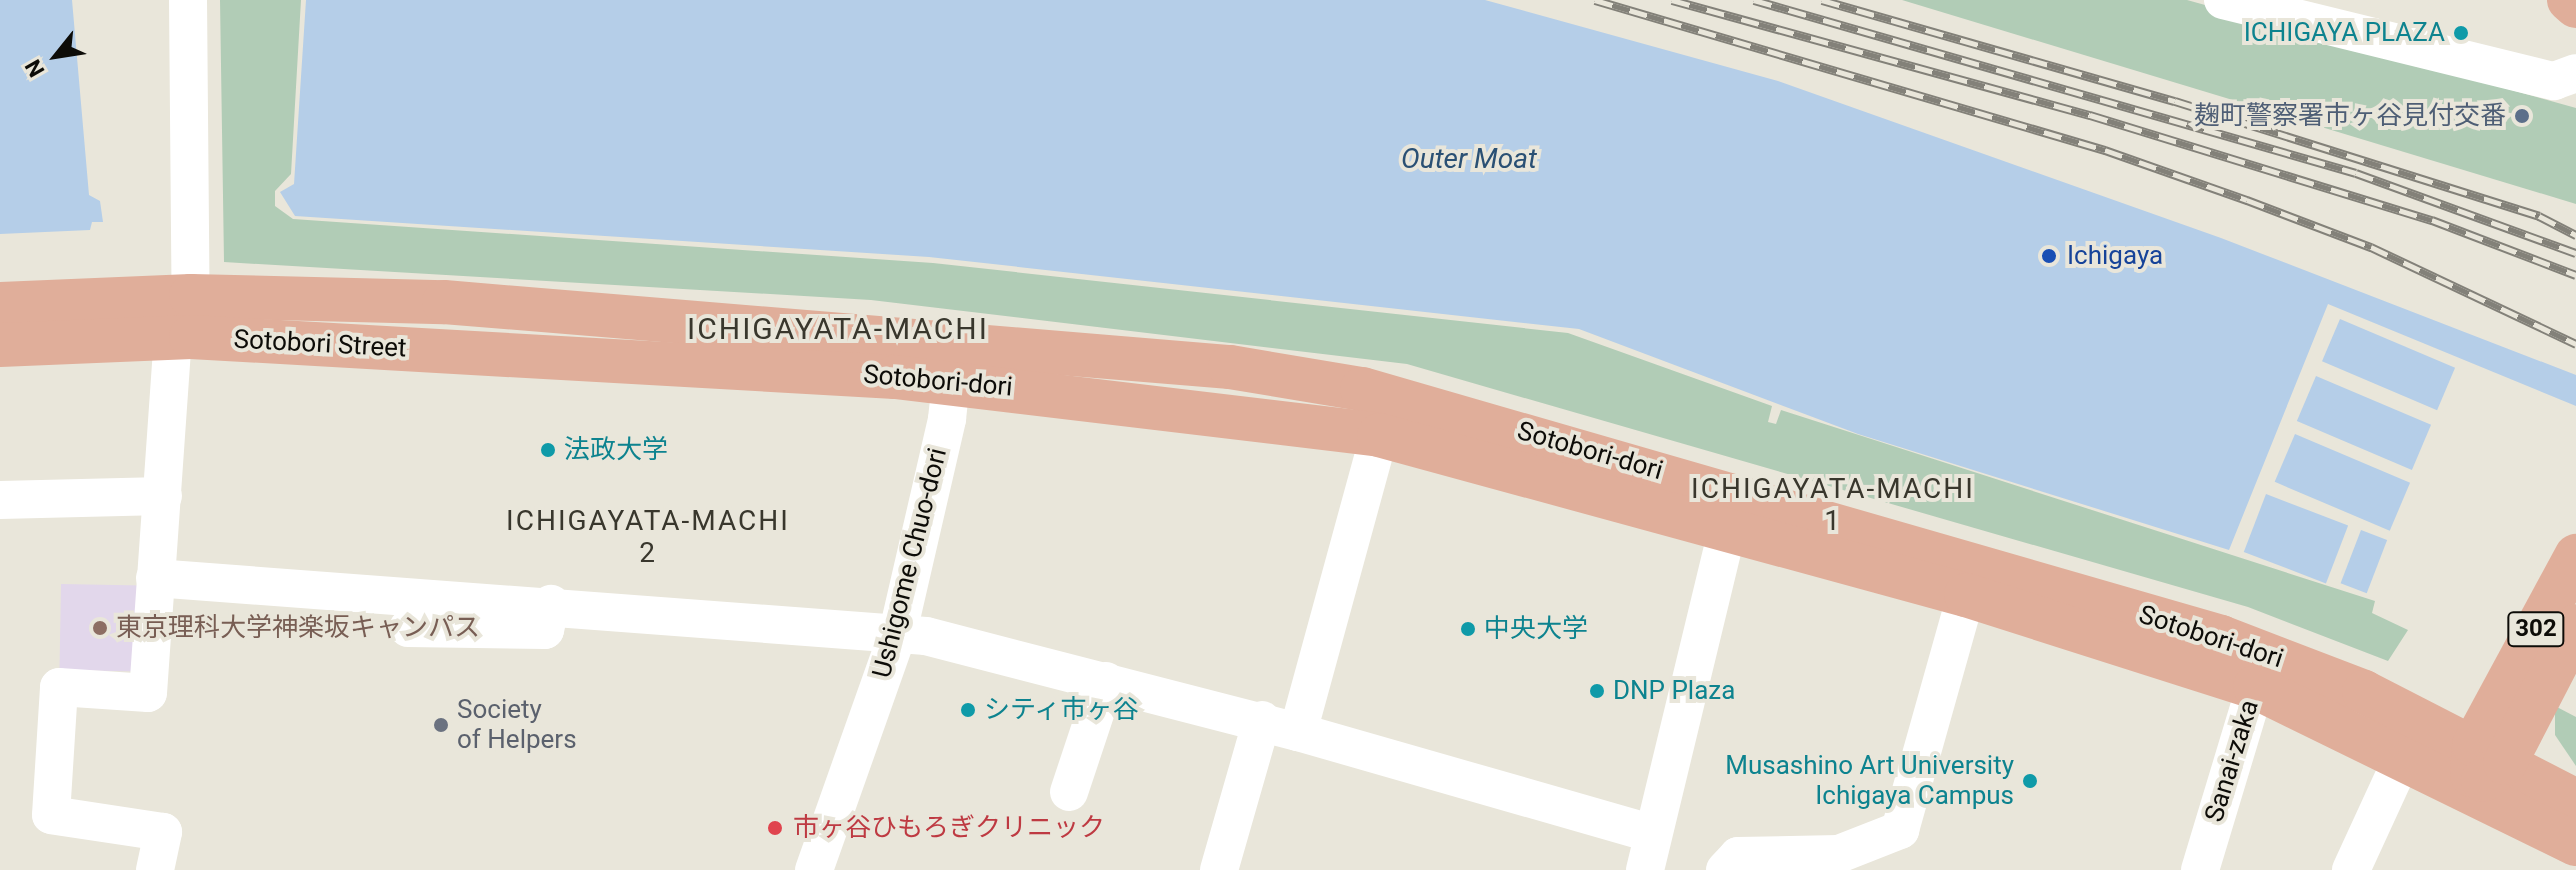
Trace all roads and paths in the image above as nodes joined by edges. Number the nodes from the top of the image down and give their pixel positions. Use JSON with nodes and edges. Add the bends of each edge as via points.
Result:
{"nodes":[{"id":1,"x":188,"y":0,"type":"edge"},
{"id":2,"x":2223,"y":0,"type":"edge"},
{"id":3,"x":2569,"y":0,"type":"edge"},
{"id":4,"x":2576,"y":6,"type":"edge"},
{"id":5,"x":2576,"y":73,"type":"edge"},
{"id":6,"x":0,"y":304,"type":"edge"},
{"id":7,"x":185,"y":323,"type":"junction"},
{"id":8,"x":0,"y":345,"type":"edge"},
{"id":9,"x":954,"y":362,"type":"junction"},
{"id":10,"x":1379,"y":435,"type":"junction"},
{"id":11,"x":163,"y":496,"type":"junction"},
{"id":12,"x":0,"y":500,"type":"edge"},
{"id":13,"x":1727,"y":530,"type":"junction"},
{"id":14,"x":2576,"y":556,"type":"edge"},
{"id":15,"x":155,"y":578,"type":"junction"},
{"id":16,"x":1966,"y":595,"type":"junction"},
{"id":17,"x":551,"y":604,"type":"junction"},
{"id":18,"x":2576,"y":626,"type":"edge"},
{"id":19,"x":408,"y":628,"type":"dead end"},
{"id":20,"x":897,"y":636,"type":"junction"},
{"id":21,"x":2260,"y":670,"type":"junction"},
{"id":22,"x":1106,"y":681,"type":"junction"},
{"id":23,"x":2513,"y":709,"type":"junction"},
{"id":24,"x":1262,"y":720,"type":"junction"},
{"id":25,"x":1298,"y":732,"type":"junction"},
{"id":26,"x":2404,"y":755,"type":"junction"},
{"id":27,"x":2483,"y":765,"type":"junction"},
{"id":28,"x":1069,"y":792,"type":"dead end"},
{"id":29,"x":2576,"y":801,"type":"edge"},
{"id":30,"x":2576,"y":844,"type":"edge"},
{"id":31,"x":1649,"y":852,"type":"edge"},
{"id":32,"x":155,"y":870,"type":"edge"},
{"id":33,"x":814,"y":870,"type":"edge"},
{"id":34,"x":1219,"y":870,"type":"edge"},
{"id":35,"x":1725,"y":870,"type":"edge"},
{"id":36,"x":2200,"y":870,"type":"edge"},
{"id":37,"x":2351,"y":870,"type":"edge"}],
"edges":[{"from":1,"to":7,"type":"street"},
{"from":2,"to":5,"type":"street","via":[[2554,81]]},
{"from":3,"to":4,"type":"main road"},
{"from":6,"to":7,"type":"main road","name":"Sotobori Street"},
{"from":7,"to":8,"type":"main road","name":"Sotobori Street"},
{"from":7,"to":9,"type":"main road","name":"Sotobori Street"},
{"from":7,"to":11,"type":"street"},
{"from":9,"to":10,"type":"main road","name":"Sotobori-dori"},
{"from":9,"to":20,"type":"street","name":"Ushigome Chuo-dori"},
{"from":9,"to":21,"type":"main road","name":"Sotobori-dori","via":[[1230,367],[1362,389]]},
{"from":10,"to":13,"type":"main road","name":"Sotobori-dori"},
{"from":10,"to":25,"type":"street"},
{"from":11,"to":12,"type":"street"},
{"from":11,"to":15,"type":"street"},
{"from":13,"to":16,"type":"main road","name":"Sotobori-dori"},
{"from":13,"to":31,"type":"street"},
{"from":14,"to":23,"type":"main road","number":"302"},
{"from":15,"to":17,"type":"street"},
{"from":15,"to":32,"type":"street","via":[[148,693],[59,687],[51,815],[163,832]]},
{"from":16,"to":21,"type":"main road","name":"Sotobori-dori"},
{"from":16,"to":35,"type":"street","via":[[1900,830],[1839,854],[1738,856]]},
{"from":17,"to":19,"type":"street","via":[[545,630]]},
{"from":17,"to":20,"type":"street"},
{"from":18,"to":23,"type":"main road","number":"302"},
{"from":20,"to":22,"type":"street"},
{"from":20,"to":33,"type":"street","name":"Ushigome Chuo-dori"},
{"from":21,"to":26,"type":"main road","name":"Sotobori-dori"},
{"from":21,"to":27,"type":"main road","name":"Sotobori-dori"},
{"from":21,"to":36,"type":"street","name":"Sanai-zaka"},
{"from":22,"to":24,"type":"street"},
{"from":22,"to":28,"type":"street"},
{"from":23,"to":27,"type":"main road","number":"302"},
{"from":24,"to":25,"type":"street"},
{"from":24,"to":34,"type":"street"},
{"from":25,"to":31,"type":"street"},
{"from":26,"to":27,"type":"main road","name":"Sotobori-dori"},
{"from":26,"to":37,"type":"street"},
{"from":27,"to":29,"type":"main road"},
{"from":27,"to":30,"type":"main road"}]}
